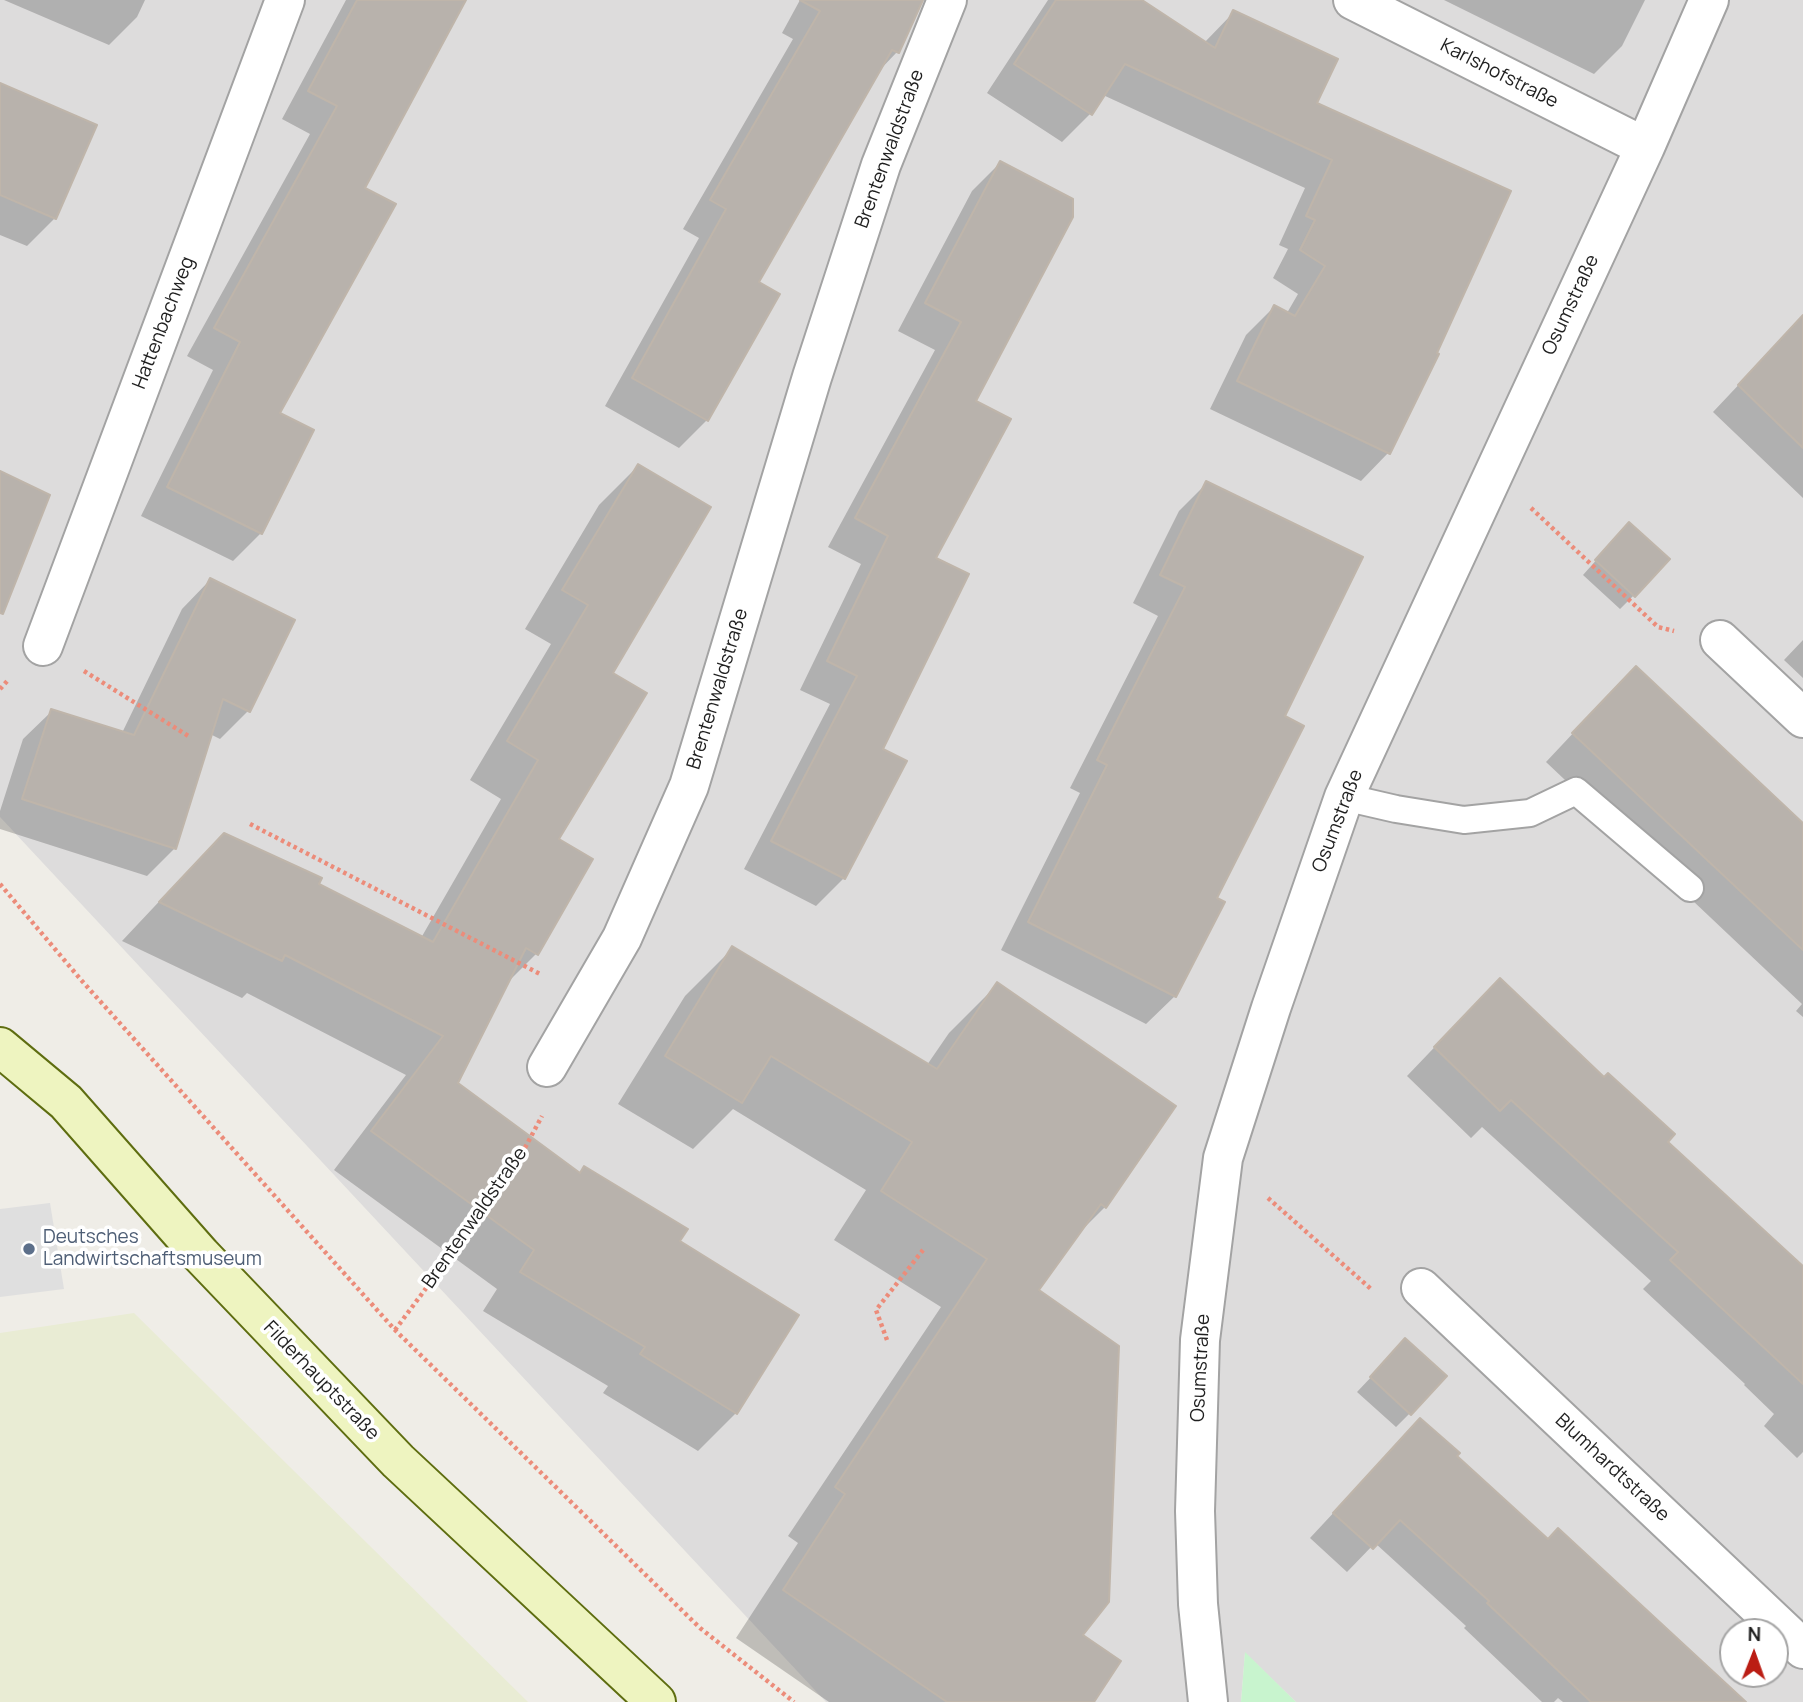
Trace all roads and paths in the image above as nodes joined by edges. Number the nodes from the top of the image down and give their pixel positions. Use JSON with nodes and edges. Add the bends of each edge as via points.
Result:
{"nodes":[{"id":1,"x":285,"y":0,"type":"edge"},
{"id":2,"x":947,"y":0,"type":"edge"},
{"id":3,"x":1353,"y":0,"type":"edge"},
{"id":4,"x":1709,"y":0,"type":"edge"},
{"id":5,"x":1645,"y":147,"type":"junction"},
{"id":6,"x":1493,"y":472,"type":"junction"},
{"id":7,"x":1720,"y":640,"type":"joint"},
{"id":8,"x":43,"y":646,"type":"joint"},
{"id":9,"x":1803,"y":718,"type":"edge"},
{"id":10,"x":190,"y":737,"type":"dead end"},
{"id":11,"x":1344,"y":797,"type":"junction"},
{"id":12,"x":250,"y":824,"type":"dead end"},
{"id":13,"x":0,"y":884,"type":"edge"},
{"id":14,"x":1690,"y":888,"type":"dead end"},
{"id":15,"x":586,"y":998,"type":"junction"},
{"id":16,"x":0,"y":1047,"type":"edge"},
{"id":17,"x":547,"y":1067,"type":"joint"},
{"id":18,"x":1223,"y":1158,"type":"junction"},
{"id":19,"x":923,"y":1250,"type":"dead end"},
{"id":20,"x":1421,"y":1288,"type":"joint"},
{"id":21,"x":395,"y":1330,"type":"junction"},
{"id":22,"x":887,"y":1340,"type":"dead end"},
{"id":23,"x":1803,"y":1649,"type":"edge"},
{"id":24,"x":656,"y":1702,"type":"edge"},
{"id":25,"x":794,"y":1702,"type":"edge"},
{"id":26,"x":1208,"y":1702,"type":"edge"}],
"edges":[{"from":1,"to":8,"type":"street","name":"Hattenbachweg"},
{"from":2,"to":15,"type":"street","name":"Brentenwaldstraße","via":[[877,178],[689,786],[622,938]]},
{"from":3,"to":5,"type":"street","name":"Karlshofstraße"},
{"from":4,"to":5,"type":"street","name":"Osumstraße"},
{"from":5,"to":6,"type":"street","name":"Osumstraße"},
{"from":6,"to":7,"type":"path","via":[[1658,627]]},
{"from":6,"to":11,"type":"street","name":"Osumstraße"},
{"from":7,"to":9,"type":"street"},
{"from":8,"to":10,"type":"path"},
{"from":11,"to":14,"type":"lane","via":[[1464,820],[1530,813],[1576,791]]},
{"from":11,"to":18,"type":"street","name":"Osumstraße"},
{"from":12,"to":15,"type":"path"},
{"from":13,"to":21,"type":"path"},
{"from":15,"to":17,"type":"street","name":"Brentenwaldstraße"},
{"from":16,"to":24,"type":"main road","name":"Filderhauptstraße","via":[[66,1102],[201,1255],[398,1461]]},
{"from":17,"to":21,"type":"path","name":"Brentenwaldstraße","via":[[541,1119],[511,1174]]},
{"from":18,"to":20,"type":"path","via":[[1371,1289]]},
{"from":18,"to":26,"type":"street","name":"Osumstraße","via":[[1200,1340],[1195,1497],[1198,1604]]},
{"from":19,"to":22,"type":"path","via":[[876,1310]]},
{"from":20,"to":23,"type":"street","name":"Blumhardtstraße"},
{"from":21,"to":25,"type":"path","via":[[700,1628]]}]}
